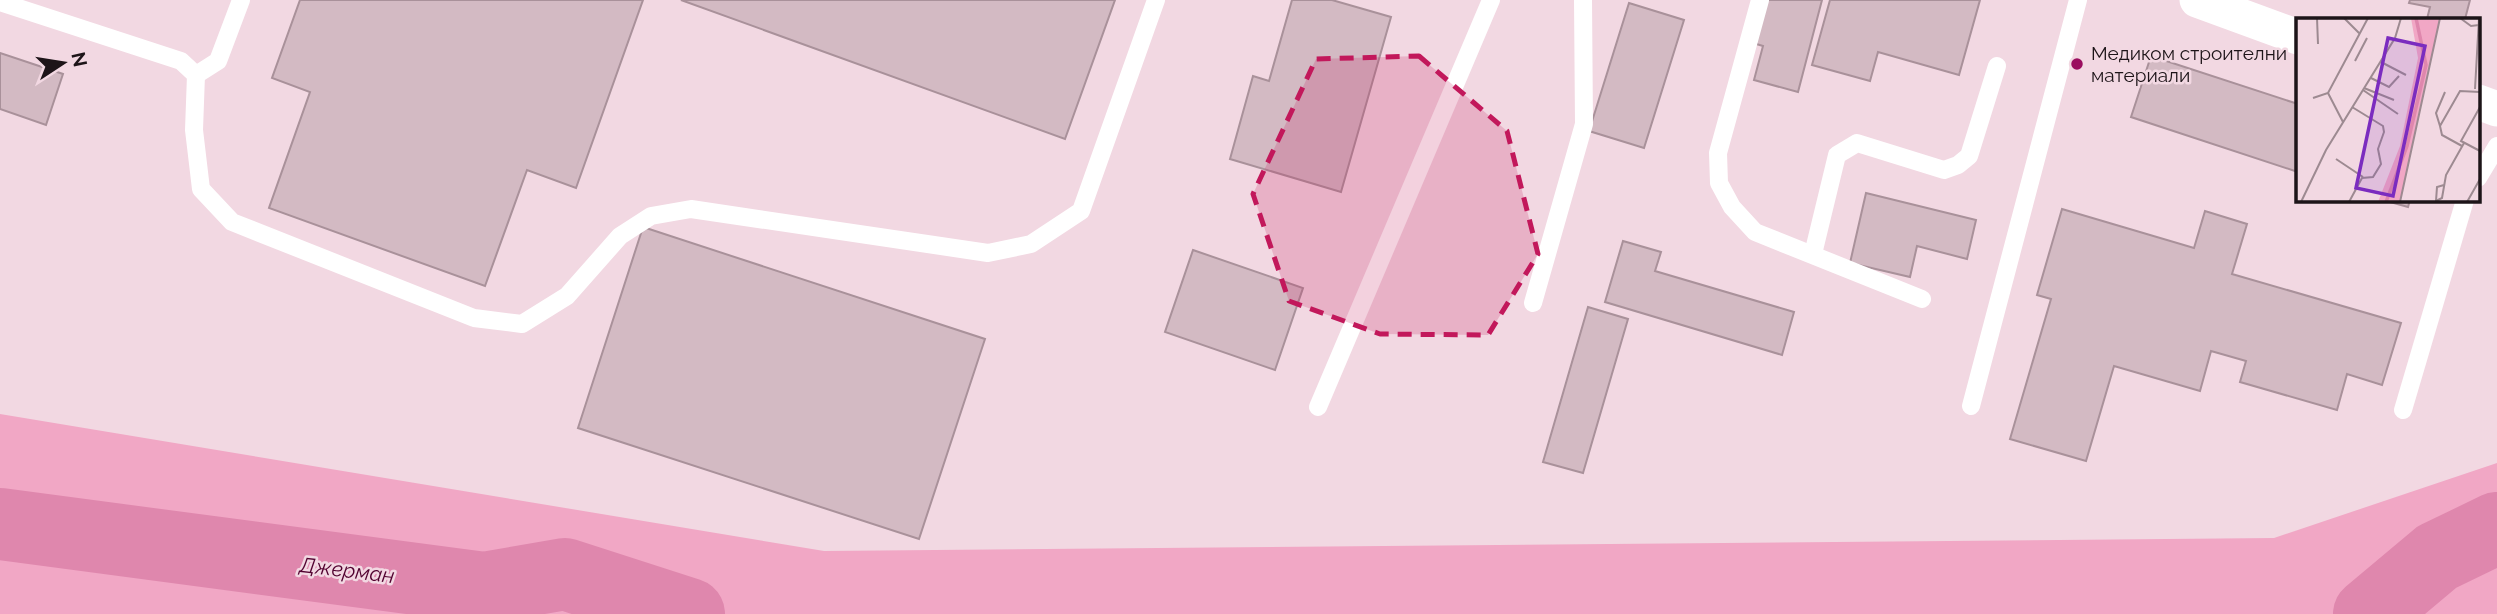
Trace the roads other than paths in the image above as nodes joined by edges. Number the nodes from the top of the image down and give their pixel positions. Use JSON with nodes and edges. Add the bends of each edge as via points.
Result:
{"nodes":[{"id":1,"x":241,"y":0,"type":"edge"},
{"id":2,"x":1156,"y":0,"type":"edge"},
{"id":3,"x":1491,"y":0,"type":"edge"},
{"id":4,"x":1583,"y":0,"type":"edge"},
{"id":5,"x":1760,"y":0,"type":"edge"},
{"id":6,"x":2078,"y":0,"type":"edge"},
{"id":7,"x":2197,"y":0,"type":"edge"},
{"id":8,"x":0,"y":2,"type":"edge"},
{"id":9,"x":2296,"y":36,"type":"edge"},
{"id":10,"x":1997,"y":66,"type":"dead end"},
{"id":11,"x":196,"y":75,"type":"junction"},
{"id":12,"x":2480,"y":103,"type":"edge"},
{"id":13,"x":2497,"y":109,"type":"edge"},
{"id":14,"x":2497,"y":146,"type":"edge"},
{"id":15,"x":2480,"y":175,"type":"edge"},
{"id":16,"x":2465,"y":201,"type":"edge"},
{"id":17,"x":1812,"y":254,"type":"junction"},
{"id":18,"x":1922,"y":299,"type":"dead end"},
{"id":19,"x":1533,"y":303,"type":"dead end"},
{"id":20,"x":1972,"y":406,"type":"dead end"},
{"id":21,"x":1318,"y":407,"type":"dead end"},
{"id":22,"x":2403,"y":410,"type":"dead end"}],
"edges":[{"from":1,"to":11,"type":"lane","via":[[218,61]]},
{"from":2,"to":11,"type":"lane","via":[[1081,211],[1031,244],[988,253],[691,209],[651,216],[620,236],[567,296],[522,324],[474,318],[232,222],[201,189],[194,130]]},
{"from":3,"to":21,"type":"lane"},
{"from":4,"to":19,"type":"lane","via":[[1584,124]]},
{"from":5,"to":17,"type":"lane","via":[[1718,153],[1719,183],[1732,207],[1755,232]]},
{"from":6,"to":20,"type":"lane"},
{"from":7,"to":9,"type":"street"},
{"from":8,"to":11,"type":"lane","via":[[181,61]]},
{"from":10,"to":17,"type":"lane","via":[[1969,156],[1958,165],[1944,170],[1857,143],[1837,155]]},
{"from":12,"to":13,"type":"street"},
{"from":14,"to":15,"type":"lane"},
{"from":16,"to":22,"type":"lane"},
{"from":17,"to":18,"type":"lane"}]}
